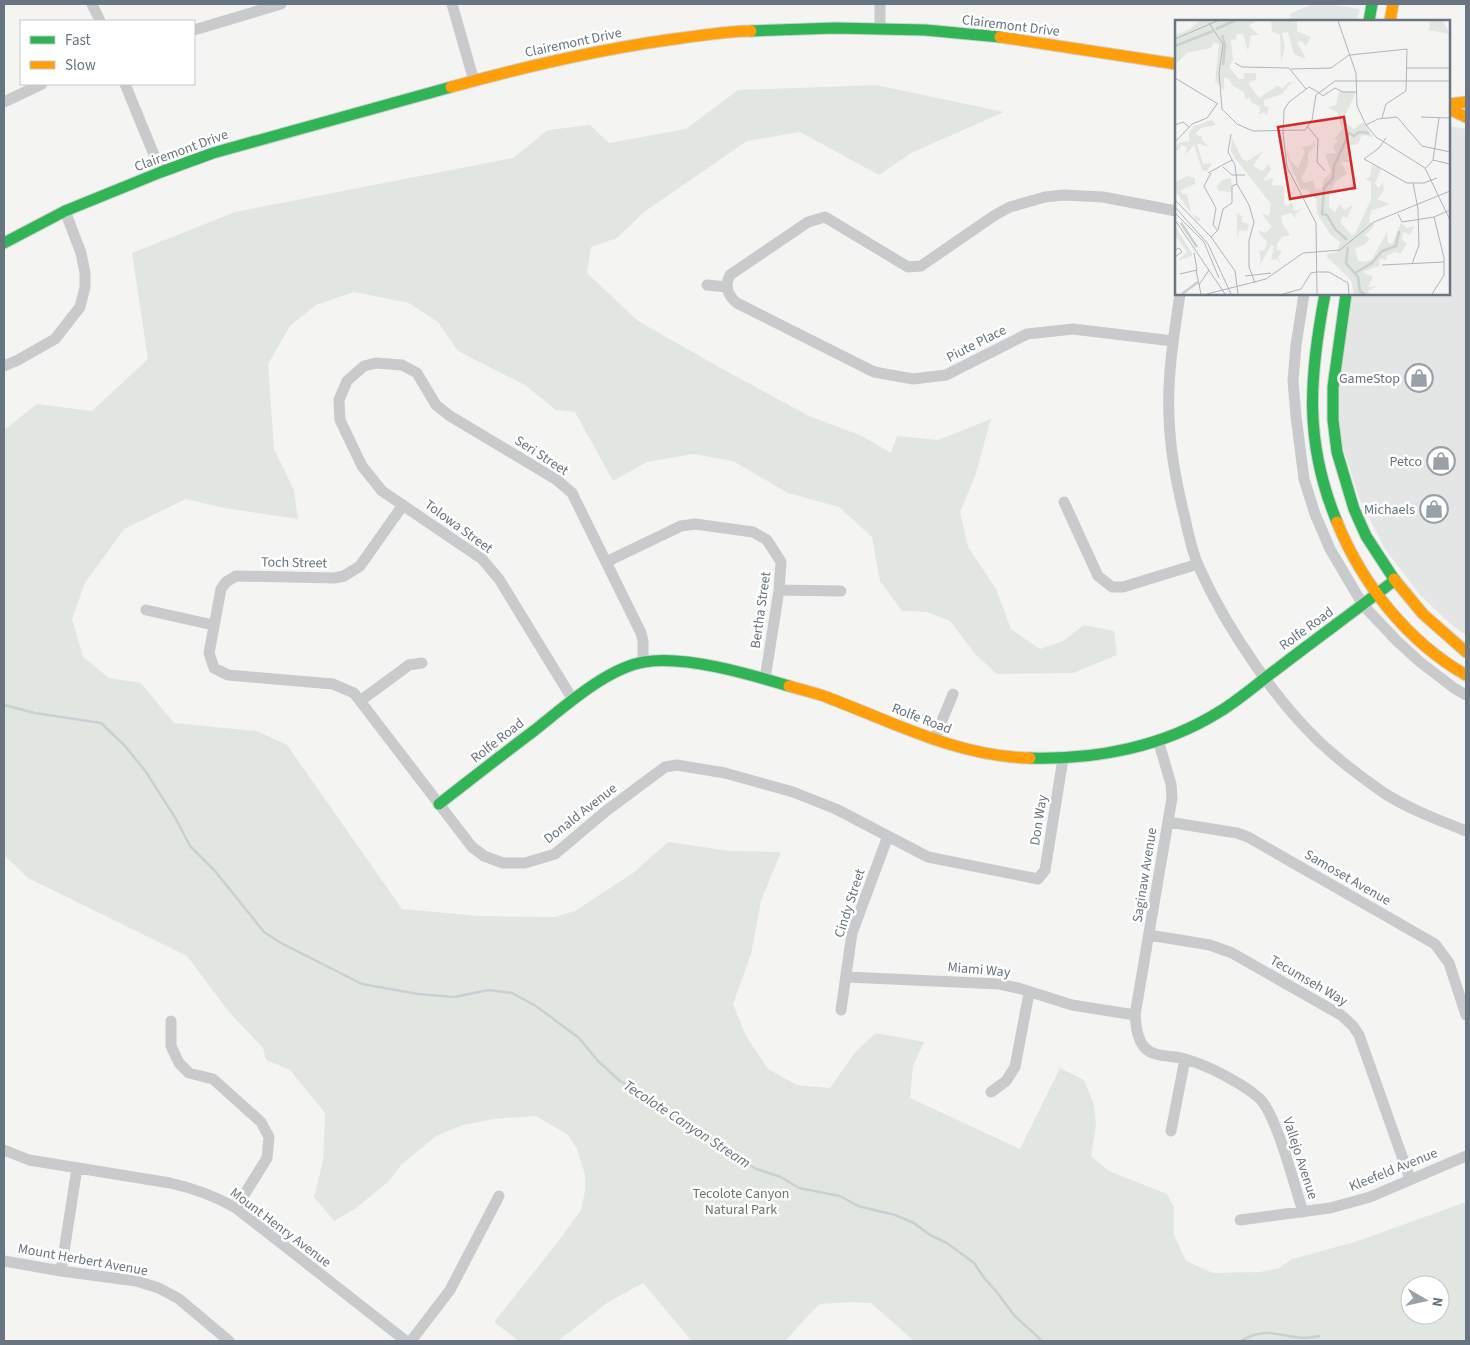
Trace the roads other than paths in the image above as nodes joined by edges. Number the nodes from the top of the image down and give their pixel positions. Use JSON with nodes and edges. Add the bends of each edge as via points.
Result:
{"nodes":[{"id":1,"x":92,"y":4,"type":"edge"},
{"id":2,"x":281,"y":4,"type":"edge"},
{"id":3,"x":452,"y":4,"type":"edge"},
{"id":4,"x":880,"y":4,"type":"edge"},
{"id":5,"x":1372,"y":4,"type":"edge"},
{"id":6,"x":1393,"y":4,"type":"edge"},
{"id":7,"x":100,"y":20,"type":"edge"},
{"id":8,"x":1369,"y":20,"type":"edge"},
{"id":9,"x":1390,"y":20,"type":"edge"},
{"id":10,"x":880,"y":29,"type":"junction"},
{"id":11,"x":195,"y":30,"type":"edge"},
{"id":12,"x":1175,"y":64,"type":"edge"},
{"id":13,"x":474,"y":80,"type":"junction"},
{"id":14,"x":40,"y":85,"type":"edge"},
{"id":15,"x":125,"y":85,"type":"edge"},
{"id":16,"x":4,"y":102,"type":"edge"},
{"id":17,"x":1466,"y":102,"type":"edge"},
{"id":18,"x":1450,"y":104,"type":"edge"},
{"id":19,"x":1450,"y":109,"type":"edge"},
{"id":20,"x":1466,"y":117,"type":"edge"},
{"id":21,"x":161,"y":172,"type":"junction"},
{"id":22,"x":65,"y":211,"type":"junction"},
{"id":23,"x":1175,"y":211,"type":"edge"},
{"id":24,"x":4,"y":244,"type":"edge"},
{"id":25,"x":707,"y":285,"type":"dead end"},
{"id":26,"x":727,"y":287,"type":"junction"},
{"id":27,"x":1180,"y":295,"type":"edge"},
{"id":28,"x":1304,"y":295,"type":"edge"},
{"id":29,"x":1325,"y":295,"type":"edge"},
{"id":30,"x":1346,"y":295,"type":"edge"},
{"id":31,"x":1173,"y":341,"type":"junction"},
{"id":32,"x":4,"y":366,"type":"edge"},
{"id":33,"x":347,"y":380,"type":"joint"},
{"id":34,"x":1064,"y":502,"type":"dead end"},
{"id":35,"x":403,"y":505,"type":"junction"},
{"id":36,"x":606,"y":562,"type":"junction"},
{"id":37,"x":1198,"y":564,"type":"junction"},
{"id":38,"x":1395,"y":580,"type":"junction"},
{"id":39,"x":779,"y":590,"type":"junction"},
{"id":40,"x":841,"y":591,"type":"dead end"},
{"id":41,"x":1378,"y":594,"type":"junction"},
{"id":42,"x":1363,"y":605,"type":"junction"},
{"id":43,"x":146,"y":610,"type":"dead end"},
{"id":44,"x":213,"y":625,"type":"junction"},
{"id":45,"x":1466,"y":652,"type":"edge"},
{"id":46,"x":643,"y":662,"type":"junction"},
{"id":47,"x":422,"y":663,"type":"dead end"},
{"id":48,"x":1466,"y":675,"type":"edge"},
{"id":49,"x":1265,"y":678,"type":"junction"},
{"id":50,"x":765,"y":679,"type":"junction"},
{"id":51,"x":953,"y":694,"type":"dead end"},
{"id":52,"x":1466,"y":695,"type":"edge"},
{"id":53,"x":573,"y":700,"type":"junction"},
{"id":54,"x":360,"y":701,"type":"junction"},
{"id":55,"x":934,"y":740,"type":"junction"},
{"id":56,"x":1158,"y":740,"type":"junction"},
{"id":57,"x":1063,"y":759,"type":"junction"},
{"id":58,"x":439,"y":804,"type":"junction"},
{"id":59,"x":1168,"y":822,"type":"junction"},
{"id":60,"x":1466,"y":831,"type":"edge"},
{"id":61,"x":888,"y":836,"type":"junction"},
{"id":62,"x":1034,"y":878,"type":"joint"},
{"id":63,"x":1149,"y":935,"type":"junction"},
{"id":64,"x":847,"y":977,"type":"junction"},
{"id":65,"x":1029,"y":993,"type":"junction"},
{"id":66,"x":841,"y":1010,"type":"dead end"},
{"id":67,"x":1135,"y":1015,"type":"junction"},
{"id":68,"x":1466,"y":1015,"type":"edge"},
{"id":69,"x":171,"y":1021,"type":"dead end"},
{"id":70,"x":1185,"y":1059,"type":"junction"},
{"id":71,"x":991,"y":1092,"type":"dead end"},
{"id":72,"x":1171,"y":1131,"type":"dead end"},
{"id":73,"x":4,"y":1150,"type":"edge"},
{"id":74,"x":1466,"y":1156,"type":"edge"},
{"id":75,"x":77,"y":1168,"type":"junction"},
{"id":76,"x":1410,"y":1179,"type":"junction"},
{"id":77,"x":499,"y":1196,"type":"dead end"},
{"id":78,"x":236,"y":1208,"type":"junction"},
{"id":79,"x":1303,"y":1212,"type":"junction"},
{"id":80,"x":1240,"y":1220,"type":"dead end"},
{"id":81,"x":4,"y":1261,"type":"edge"},
{"id":82,"x":61,"y":1271,"type":"junction"},
{"id":83,"x":229,"y":1341,"type":"edge"},
{"id":84,"x":406,"y":1341,"type":"edge"},
{"id":85,"x":411,"y":1341,"type":"edge"}],
"edges":[{"from":1,"to":7,"type":"street"},
{"from":2,"to":11,"type":"street"},
{"from":3,"to":13,"type":"street"},
{"from":4,"to":10,"type":"street"},
{"from":5,"to":8,"type":"main road"},
{"from":6,"to":9,"type":"main road"},
{"from":10,"to":12,"type":"main road","name":"Clairemont Drive","via":[[1018,39]]},
{"from":10,"to":13,"type":"main road","name":"Clairemont Drive","via":[[734,31],[640,43]]},
{"from":13,"to":21,"type":"main road","name":"Clairemont Drive","via":[[264,138]]},
{"from":14,"to":16,"type":"street"},
{"from":15,"to":21,"type":"street"},
{"from":17,"to":18,"type":"main road"},
{"from":19,"to":20,"type":"main road"},
{"from":21,"to":22,"type":"main road","name":"Clairemont Drive"},
{"from":22,"to":24,"type":"main road","name":"Clairemont Drive"},
{"from":22,"to":32,"type":"street","via":[[85,272],[80,307],[55,338]]},
{"from":23,"to":26,"type":"street","via":[[1093,196],[1045,197],[1002,211],[921,266],[908,267],[825,217],[808,222],[730,275]]},
{"from":25,"to":26,"type":"street"},
{"from":26,"to":31,"type":"street","name":"Piute Place","via":[[730,298],[737,303],[874,372],[913,380],[946,375],[1027,334],[1073,329]]},
{"from":27,"to":31,"type":"street"},
{"from":28,"to":42,"type":"street","via":[[1293,381],[1304,479],[1330,549]]},
{"from":29,"to":41,"type":"main road","via":[[1312,387],[1316,456],[1334,516],[1348,546]]},
{"from":30,"to":38,"type":"main road","via":[[1333,387],[1337,452],[1354,509],[1366,536]]},
{"from":31,"to":37,"type":"street","via":[[1168,392],[1174,472]]},
{"from":33,"to":35,"type":"street","name":"Tolowa Street","via":[[339,400],[340,420],[362,466],[382,491]]},
{"from":33,"to":36,"type":"street","name":"Seri Street","via":[[364,366],[376,363],[402,365],[416,374],[436,405],[450,416],[557,480],[572,493]]},
{"from":34,"to":37,"type":"street","via":[[1098,576],[1112,587],[1123,587]]},
{"from":35,"to":44,"type":"street","name":"Toch Street","via":[[360,566],[344,576],[236,576],[231,579],[221,589]]},
{"from":35,"to":53,"type":"street","name":"Tolowa Street","via":[[482,558],[499,579]]},
{"from":36,"to":39,"type":"street","name":"Bertha Street","via":[[681,526],[695,524],[753,532],[768,540],[781,562]]},
{"from":36,"to":46,"type":"street","name":"Seri Street","via":[[641,633]]},
{"from":37,"to":49,"type":"street","via":[[1226,621]]},
{"from":38,"to":41,"type":"main road","name":"Rolfe Road"},
{"from":38,"to":45,"type":"main road","via":[[1422,614]]},
{"from":39,"to":40,"type":"street"},
{"from":39,"to":50,"type":"street","name":"Bertha Street"},
{"from":41,"to":42,"type":"main road","name":"Rolfe Road"},
{"from":41,"to":48,"type":"main road","via":[[1407,629]]},
{"from":42,"to":49,"type":"main road","name":"Rolfe Road"},
{"from":42,"to":52,"type":"street","via":[[1420,662]]},
{"from":43,"to":44,"type":"street"},
{"from":44,"to":54,"type":"street","name":"Donald Avenue","via":[[208,653],[214,668],[228,675],[333,684],[354,693]]},
{"from":46,"to":50,"type":"main road","name":"Rolfe Road","via":[[683,661]]},
{"from":46,"to":53,"type":"main road","name":"Rolfe Road","via":[[610,674]]},
{"from":47,"to":54,"type":"street","via":[[409,665]]},
{"from":49,"to":56,"type":"main road","name":"Rolfe Road","via":[[1219,712]]},
{"from":49,"to":60,"type":"street","via":[[1301,722],[1340,760],[1386,794]]},
{"from":50,"to":55,"type":"main road","name":"Rolfe Road","via":[[828,697]]},
{"from":51,"to":55,"type":"street"},
{"from":53,"to":58,"type":"main road","name":"Rolfe Road"},
{"from":54,"to":58,"type":"street","name":"Donald Avenue"},
{"from":55,"to":57,"type":"main road","name":"Rolfe Road","via":[[979,752]]},
{"from":56,"to":57,"type":"main road","name":"Rolfe Road","via":[[1107,754]]},
{"from":56,"to":59,"type":"street","name":"Saginaw Avenue","via":[[1171,784]]},
{"from":57,"to":62,"type":"street","name":"Don Way","via":[[1045,870],[1038,879]]},
{"from":58,"to":61,"type":"street","name":"Donald Avenue","via":[[472,847],[484,856],[504,863],[525,863],[555,854],[606,810],[664,767],[677,765],[725,773],[793,792]]},
{"from":59,"to":63,"type":"street","name":"Saginaw Avenue"},
{"from":59,"to":68,"type":"street","name":"Samoset Avenue","via":[[1237,832],[1435,944],[1449,963]]},
{"from":61,"to":62,"type":"street","name":"Donald Avenue","via":[[928,858]]},
{"from":61,"to":64,"type":"street","name":"Cindy Street","via":[[852,933]]},
{"from":63,"to":67,"type":"street","name":"Saginaw Avenue"},
{"from":63,"to":76,"type":"street","name":"Tecumseh Way","via":[[1210,944],[1232,953],[1341,1015],[1353,1026]]},
{"from":64,"to":65,"type":"street","name":"Miami Way","via":[[999,984]]},
{"from":64,"to":66,"type":"street","name":"Cindy Street"},
{"from":65,"to":67,"type":"street","name":"Miami Way","via":[[1072,1005]]},
{"from":65,"to":71,"type":"street","via":[[1015,1067],[1006,1081]]},
{"from":67,"to":70,"type":"street","name":"Vallejo Avenue","via":[[1136,1032],[1145,1047],[1155,1054]]},
{"from":69,"to":78,"type":"street","via":[[171,1046],[179,1063],[189,1073],[213,1079],[261,1122],[269,1137],[267,1158]]},
{"from":70,"to":72,"type":"street"},
{"from":70,"to":79,"type":"street","name":"Vallejo Avenue","via":[[1216,1071],[1260,1099],[1271,1115]]},
{"from":73,"to":75,"type":"street","name":"Mount Henry Avenue","via":[[29,1160]]},
{"from":74,"to":76,"type":"street","name":"Kleefeld Avenue"},
{"from":75,"to":78,"type":"street","name":"Mount Henry Avenue","via":[[193,1188]]},
{"from":75,"to":82,"type":"street"},
{"from":76,"to":79,"type":"street","name":"Kleefeld Avenue","via":[[1370,1197]]},
{"from":77,"to":85,"type":"street","via":[[450,1290]]},
{"from":78,"to":84,"type":"street","name":"Mount Henry Avenue"},
{"from":79,"to":80,"type":"street","name":"Kleefeld Avenue"},
{"from":81,"to":82,"type":"street","name":"Mount Herbert Avenue"},
{"from":82,"to":83,"type":"street","name":"Mount Herbert Avenue","via":[[136,1281],[159,1288],[179,1299]]}]}
